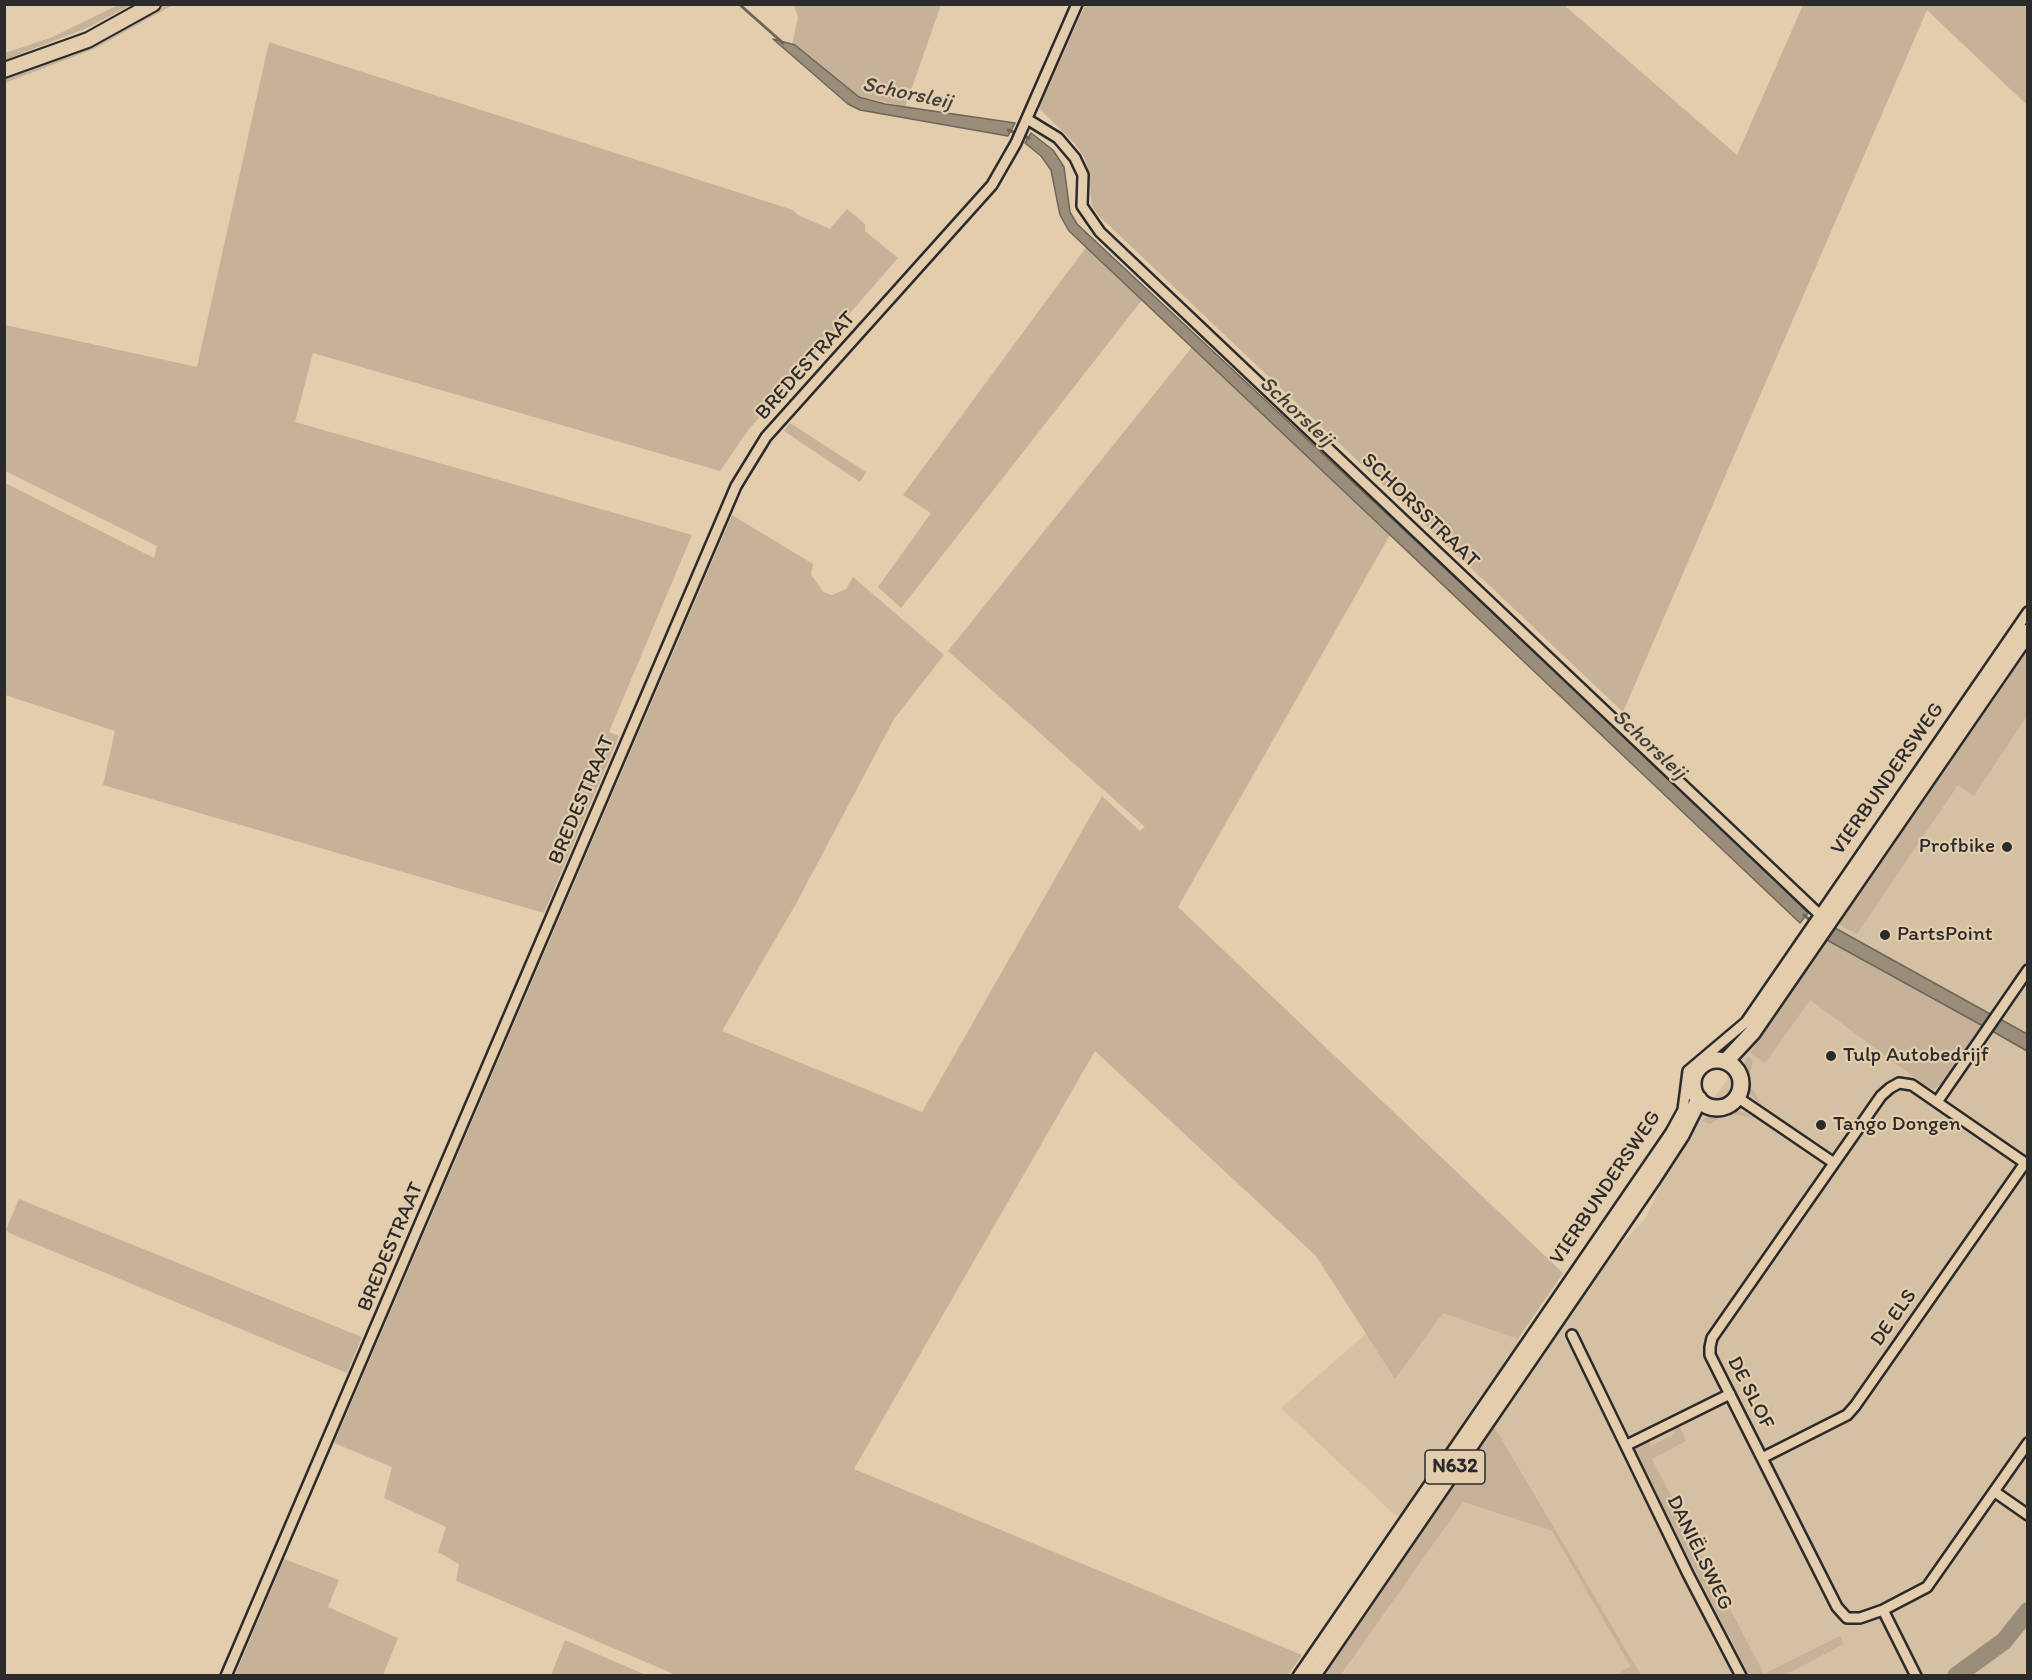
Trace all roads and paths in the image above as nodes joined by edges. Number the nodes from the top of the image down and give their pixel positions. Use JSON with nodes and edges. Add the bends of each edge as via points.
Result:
{"nodes":[{"id":1,"x":153,"y":4,"type":"edge"},
{"id":2,"x":1077,"y":4,"type":"edge"},
{"id":3,"x":4,"y":70,"type":"edge"},
{"id":4,"x":1027,"y":119,"type":"junction"},
{"id":5,"x":2028,"y":612,"type":"edge"},
{"id":6,"x":2028,"y":632,"type":"edge"},
{"id":7,"x":1975,"y":700,"type":"junction"},
{"id":8,"x":1820,"y":915,"type":"junction"},
{"id":9,"x":2028,"y":970,"type":"edge"},
{"id":10,"x":1731,"y":1066,"type":"junction"},
{"id":11,"x":1737,"y":1097,"type":"junction"},
{"id":12,"x":1937,"y":1102,"type":"junction"},
{"id":13,"x":1704,"y":1103,"type":"junction"},
{"id":14,"x":1834,"y":1163,"type":"junction"},
{"id":15,"x":2026,"y":1164,"type":"edge"},
{"id":16,"x":1648,"y":1174,"type":"junction"},
{"id":17,"x":1572,"y":1335,"type":"dead end"},
{"id":18,"x":1730,"y":1394,"type":"junction"},
{"id":19,"x":2028,"y":1443,"type":"edge"},
{"id":20,"x":1627,"y":1445,"type":"junction"},
{"id":21,"x":1762,"y":1458,"type":"junction"},
{"id":22,"x":1995,"y":1492,"type":"junction"},
{"id":23,"x":2028,"y":1515,"type":"edge"},
{"id":24,"x":1883,"y":1610,"type":"junction"},
{"id":25,"x":1332,"y":1637,"type":"junction"},
{"id":26,"x":226,"y":1676,"type":"edge"},
{"id":27,"x":1298,"y":1676,"type":"edge"},
{"id":28,"x":1312,"y":1676,"type":"edge"},
{"id":29,"x":1741,"y":1676,"type":"edge"},
{"id":30,"x":1916,"y":1676,"type":"edge"}],
"edges":[{"from":1,"to":3,"type":"main road","via":[[88,40]]},
{"from":2,"to":4,"type":"street","name":"BREDESTRAAT"},
{"from":4,"to":8,"type":"street","name":"SCHORSSTRAAT","via":[[1058,138],[1075,158],[1083,175],[1082,206],[1100,232]]},
{"from":4,"to":26,"type":"street","name":"BREDESTRAAT","via":[[992,184],[766,437],[736,486]]},
{"from":5,"to":7,"type":"street","name":"VIERBUNDERSWEG"},
{"from":6,"to":7,"type":"main road","name":"VIERBUNDERSWEG"},
{"from":7,"to":8,"type":"street","name":"VIERBUNDERSWEG"},
{"from":7,"to":10,"type":"main road","name":"VIERBUNDERSWEG"},
{"from":8,"to":16,"type":"street","name":"VIERBUNDERSWEG","via":[[1746,1022],[1688,1071],[1683,1110]]},
{"from":9,"to":12,"type":"street"},
{"from":10,"to":11,"type":"main road","via":[[1741,1084]]},
{"from":10,"to":13,"type":"main road","via":[[1710,1061],[1697,1070],[1693,1085]]},
{"from":11,"to":13,"type":"main road","number":"N632","via":[[1725,1106]]},
{"from":11,"to":14,"type":"street"},
{"from":12,"to":14,"type":"street","name":"DE SLOF","via":[[1912,1085],[1899,1083],[1890,1088]]},
{"from":12,"to":15,"type":"street","name":"DE SLOF"},
{"from":13,"to":16,"type":"main road","name":"VIERBUNDERSWEG","number":"N632"},
{"from":14,"to":18,"type":"street","name":"DE SLOF","via":[[1712,1338],[1710,1355]]},
{"from":15,"to":21,"type":"street","name":"DE ELS","via":[[1847,1415]]},
{"from":16,"to":25,"type":"main road","name":"VIERBUNDERSWEG","number":"N632"},
{"from":17,"to":20,"type":"street","name":"DANIËLSWEG"},
{"from":18,"to":20,"type":"street"},
{"from":18,"to":21,"type":"street","name":"DE SLOF"},
{"from":19,"to":22,"type":"street","name":"DE SLOF"},
{"from":20,"to":29,"type":"street","name":"DANIËLSWEG"},
{"from":21,"to":24,"type":"street","name":"DE SLOF","via":[[1838,1607],[1847,1618]]},
{"from":22,"to":23,"type":"street"},
{"from":22,"to":24,"type":"street","name":"DE SLOF","via":[[1928,1587]]},
{"from":24,"to":30,"type":"street"},
{"from":25,"to":27,"type":"street","name":"VIERBUNDERSWEG"},
{"from":25,"to":28,"type":"main road","name":"VIERBUNDERSWEG","number":"N632"}]}
